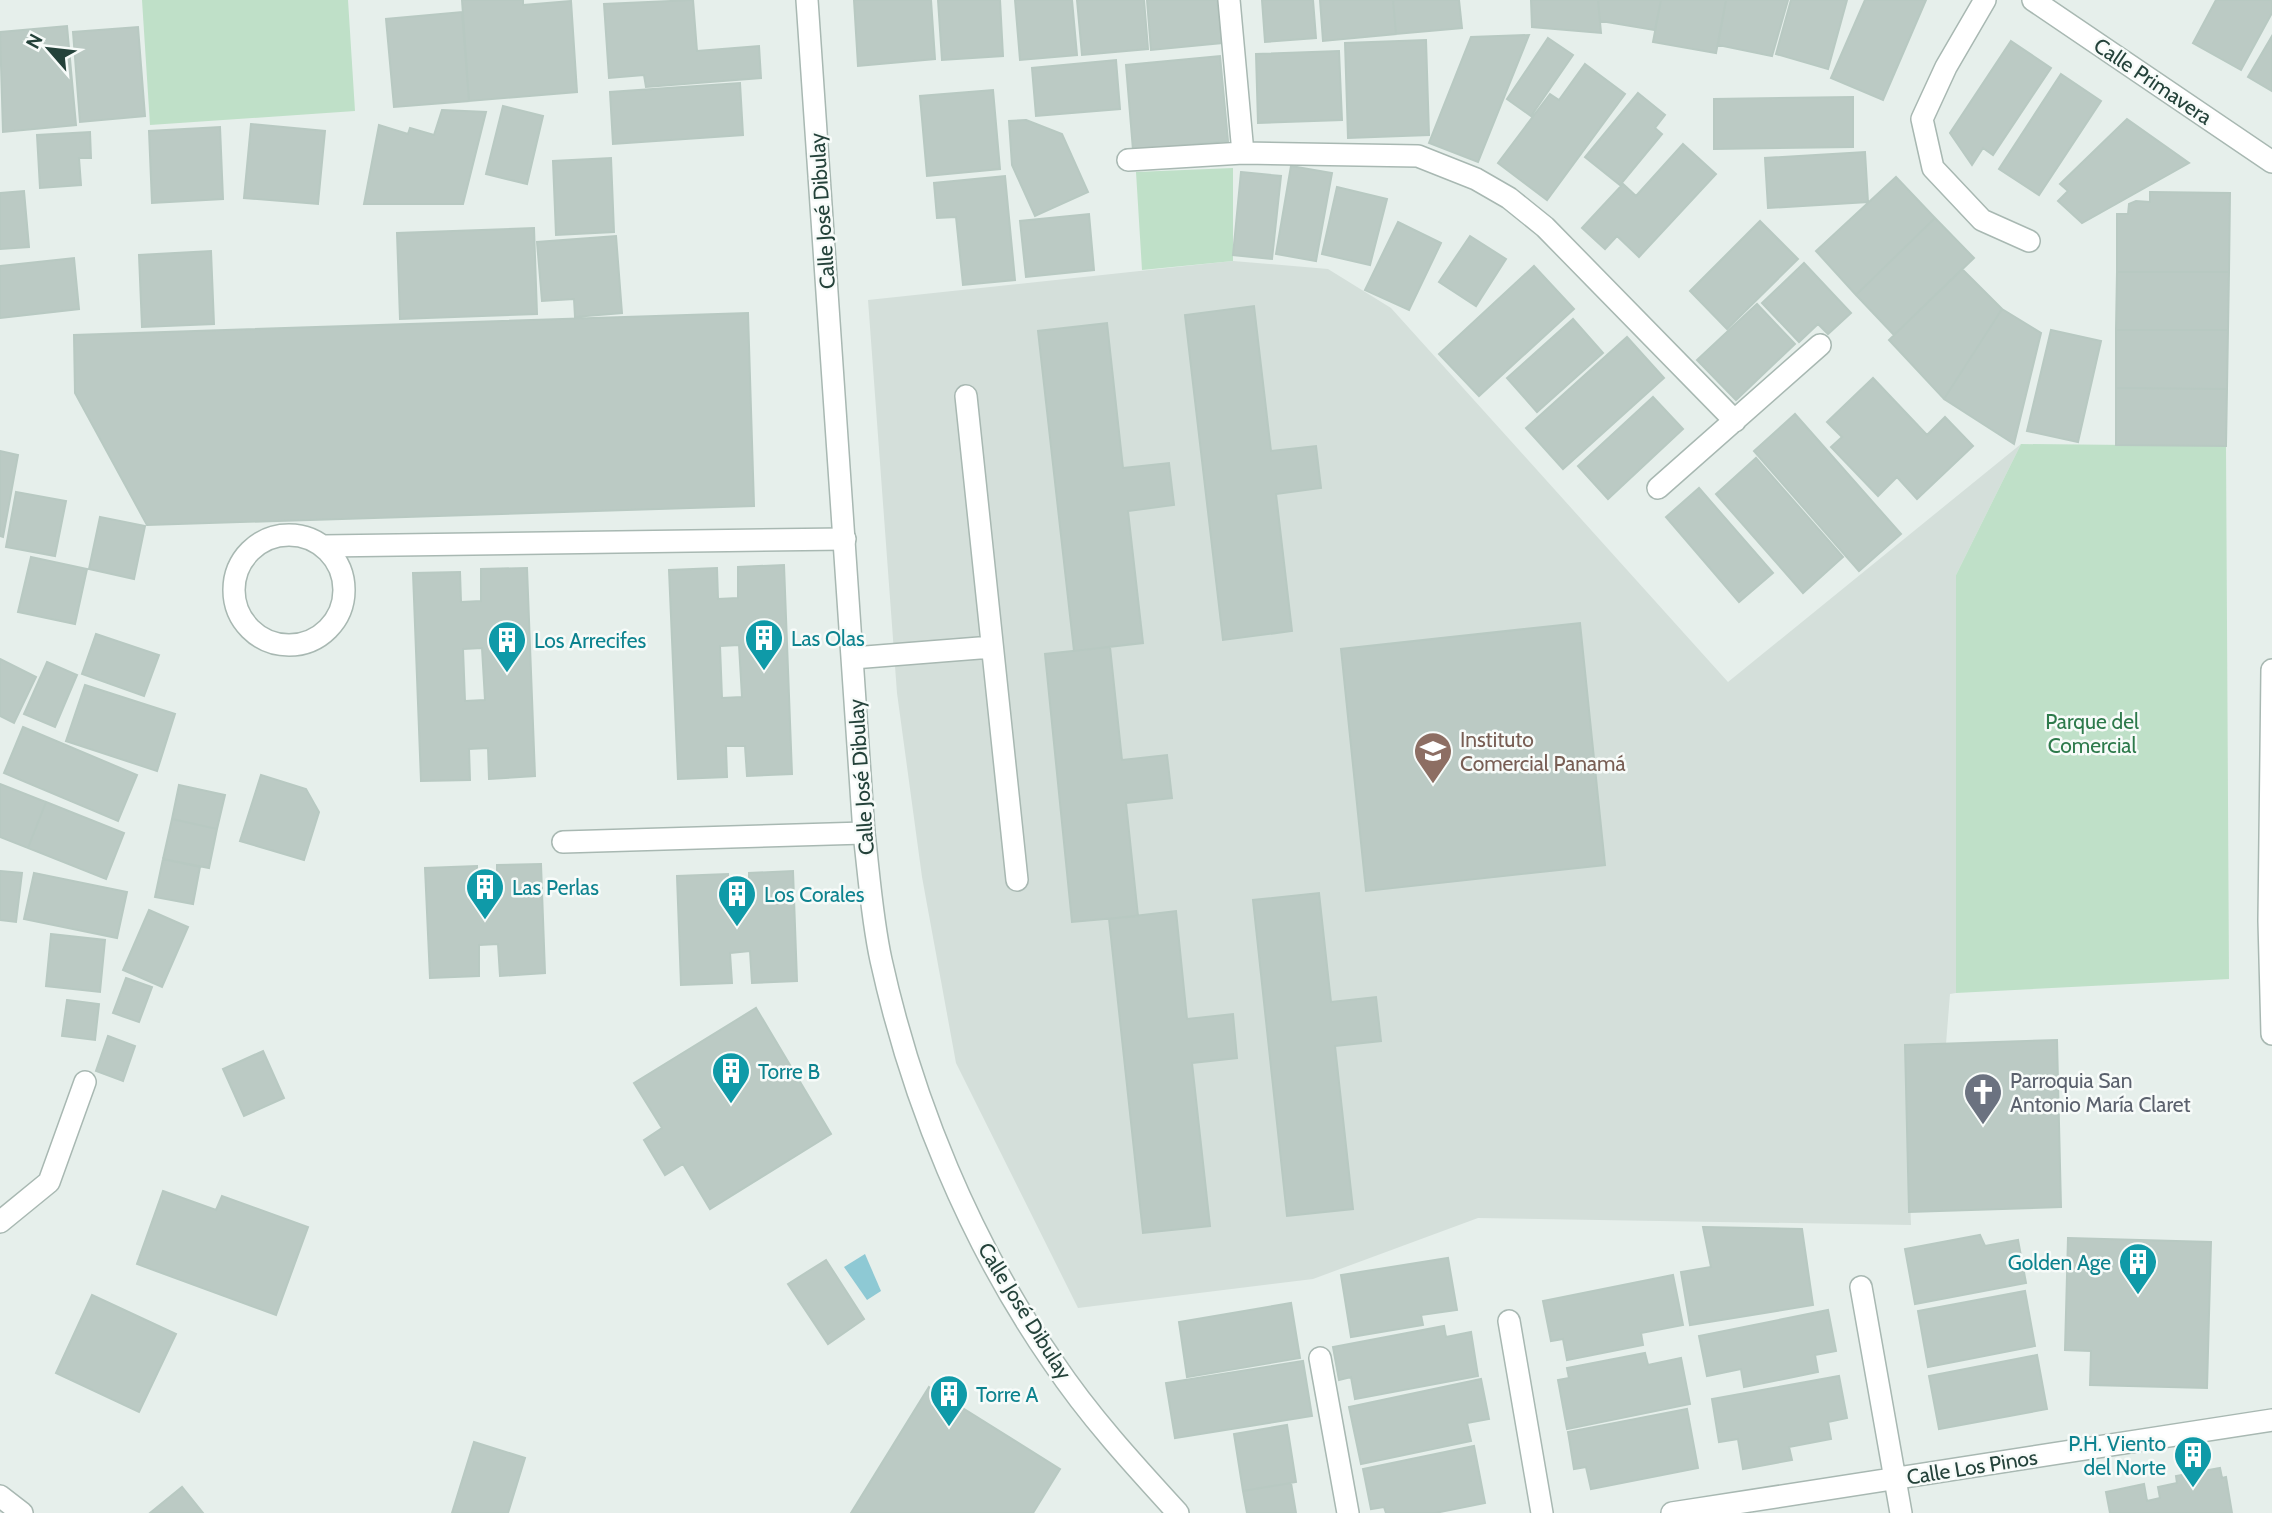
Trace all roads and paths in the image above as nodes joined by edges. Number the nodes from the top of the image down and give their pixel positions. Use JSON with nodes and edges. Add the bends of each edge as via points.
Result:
{"nodes":[{"id":1,"x":807,"y":0,"type":"edge"},
{"id":2,"x":1229,"y":0,"type":"edge"},
{"id":3,"x":1984,"y":0,"type":"edge"},
{"id":4,"x":2033,"y":0,"type":"edge"},
{"id":5,"x":1244,"y":153,"type":"junction"},
{"id":6,"x":1128,"y":160,"type":"dead end"},
{"id":7,"x":2272,"y":162,"type":"edge"},
{"id":8,"x":2029,"y":241,"type":"dead end"},
{"id":9,"x":1820,"y":345,"type":"dead end"},
{"id":10,"x":966,"y":396,"type":"dead end"},
{"id":11,"x":1735,"y":421,"type":"junction"},
{"id":12,"x":1658,"y":488,"type":"dead end"},
{"id":13,"x":845,"y":540,"type":"junction"},
{"id":14,"x":380,"y":544,"type":"junction"},
{"id":15,"x":323,"y":546,"type":"junction"},
{"id":16,"x":343,"y":578,"type":"junction"},
{"id":17,"x":992,"y":647,"type":"junction"},
{"id":18,"x":853,"y":658,"type":"junction"},
{"id":19,"x":2272,"y":670,"type":"edge"},
{"id":20,"x":864,"y":834,"type":"junction"},
{"id":21,"x":563,"y":842,"type":"dead end"},
{"id":22,"x":1017,"y":880,"type":"dead end"},
{"id":23,"x":2271,"y":921,"type":"edge"},
{"id":24,"x":2272,"y":1034,"type":"edge"},
{"id":25,"x":85,"y":1082,"type":"dead end"},
{"id":26,"x":0,"y":1222,"type":"edge"},
{"id":27,"x":1861,"y":1287,"type":"dead end"},
{"id":28,"x":1510,"y":1321,"type":"dead end"},
{"id":29,"x":1320,"y":1358,"type":"dead end"},
{"id":30,"x":2272,"y":1420,"type":"edge"},
{"id":31,"x":1895,"y":1478,"type":"junction"},
{"id":32,"x":0,"y":1496,"type":"edge"},
{"id":33,"x":22,"y":1513,"type":"edge"},
{"id":34,"x":1178,"y":1513,"type":"edge"},
{"id":35,"x":1348,"y":1513,"type":"edge"},
{"id":36,"x":1542,"y":1513,"type":"edge"},
{"id":37,"x":1672,"y":1513,"type":"edge"},
{"id":38,"x":1901,"y":1513,"type":"edge"}],
"edges":[{"from":1,"to":13,"type":"street","name":"Calle José Dibulay"},
{"from":2,"to":5,"type":"street"},
{"from":3,"to":8,"type":"street","via":[[1922,119],[1933,168],[1982,220]]},
{"from":4,"to":7,"type":"street","name":"Calle Primavera"},
{"from":5,"to":6,"type":"street"},
{"from":5,"to":11,"type":"street","via":[[1418,156],[1476,179],[1545,227]]},
{"from":9,"to":11,"type":"street"},
{"from":10,"to":17,"type":"street"},
{"from":11,"to":12,"type":"street"},
{"from":13,"to":14,"type":"street"},
{"from":13,"to":18,"type":"street","name":"Calle José Dibulay"},
{"from":14,"to":15,"type":"street"},
{"from":14,"to":16,"type":"street","via":[[355,561]]},
{"from":15,"to":16,"type":"street","via":[[336,560]]},
{"from":15,"to":16,"type":"street","via":[[287,534],[252,548],[234,582],[240,616],[264,640],[297,645],[314,639],[338,615],[344,597]]},
{"from":17,"to":18,"type":"street"},
{"from":17,"to":22,"type":"street"},
{"from":18,"to":20,"type":"street","name":"Calle José Dibulay"},
{"from":19,"to":23,"type":"street"},
{"from":20,"to":21,"type":"street"},
{"from":20,"to":34,"type":"street","name":"Calle José Dibulay","via":[[880,957],[908,1066],[982,1244],[1053,1363]]},
{"from":23,"to":24,"type":"street"},
{"from":25,"to":26,"type":"street","via":[[49,1182]]},
{"from":27,"to":31,"type":"street"},
{"from":28,"to":36,"type":"street"},
{"from":29,"to":35,"type":"street"},
{"from":30,"to":31,"type":"street","name":"Calle Los Pinos"},
{"from":31,"to":37,"type":"street","name":"Calle Los Pinos"},
{"from":31,"to":38,"type":"street"},
{"from":32,"to":33,"type":"street"}]}
